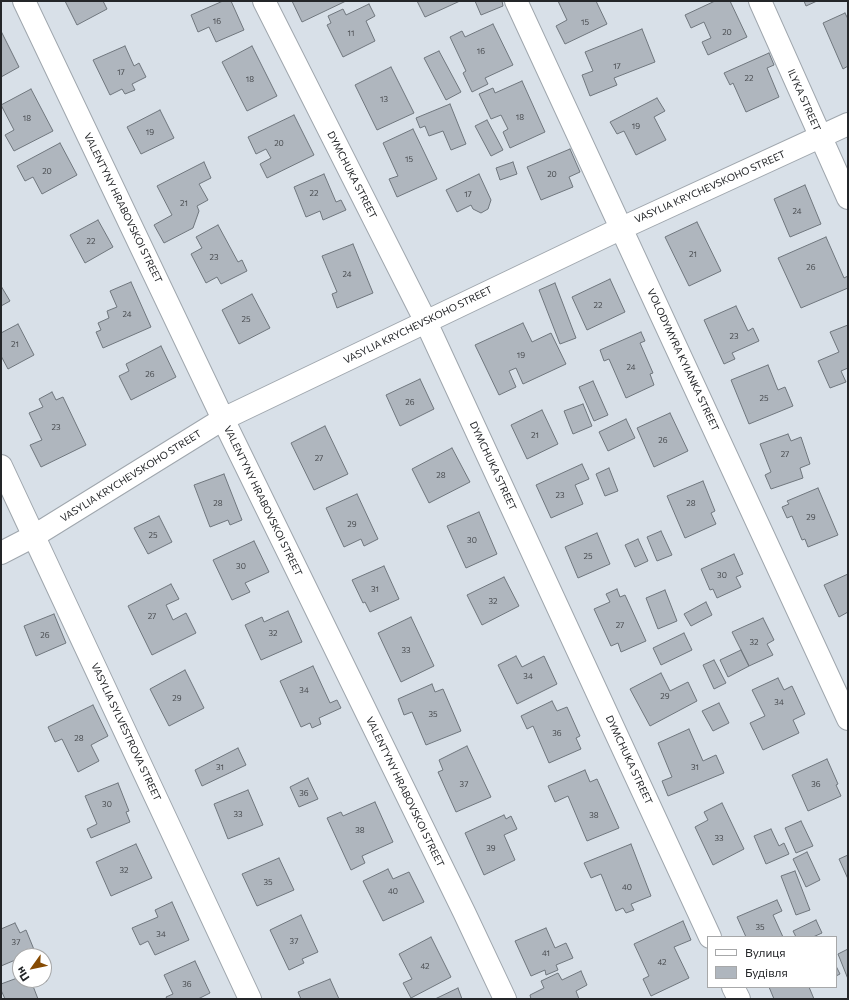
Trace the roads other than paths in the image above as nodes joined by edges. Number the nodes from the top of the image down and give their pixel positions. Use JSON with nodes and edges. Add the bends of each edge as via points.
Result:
{"nodes":[{"id":1,"x":24,"y":1,"type":"edge"},
{"id":2,"x":264,"y":1,"type":"edge"},
{"id":3,"x":516,"y":1,"type":"edge"},
{"id":4,"x":760,"y":1,"type":"edge"},
{"id":5,"x":848,"y":124,"type":"edge"},
{"id":6,"x":821,"y":137,"type":"junction"},
{"id":7,"x":848,"y":198,"type":"edge"},
{"id":8,"x":622,"y":228,"type":"junction"},
{"id":9,"x":426,"y":322,"type":"junction"},
{"id":10,"x":223,"y":419,"type":"junction"},
{"id":11,"x":1,"y":466,"type":"edge"},
{"id":12,"x":34,"y":536,"type":"junction"},
{"id":13,"x":1,"y":553,"type":"edge"},
{"id":14,"x":848,"y":720,"type":"edge"},
{"id":15,"x":710,"y":936,"type":"edge"},
{"id":16,"x":734,"y":988,"type":"edge"},
{"id":17,"x":250,"y":999,"type":"edge"},
{"id":18,"x":505,"y":999,"type":"edge"},
{"id":19,"x":739,"y":999,"type":"edge"}],
"edges":[{"from":1,"to":10,"type":"street","name":"VALENTYNY HRABOVSKOI STREET"},
{"from":2,"to":9,"type":"street","name":"DYMCHUKA STREET"},
{"from":3,"to":8,"type":"street","name":"VOLODYMYRA KYIANKA STREET"},
{"from":4,"to":6,"type":"street","name":"ILYKA STREET"},
{"from":5,"to":6,"type":"street","name":"VASYLIA KRYCHEVSKOHO STREET"},
{"from":6,"to":7,"type":"street","name":"ILYKA STREET"},
{"from":6,"to":8,"type":"street","name":"VASYLIA KRYCHEVSKOHO STREET"},
{"from":8,"to":9,"type":"street","name":"VASYLIA KRYCHEVSKOHO STREET"},
{"from":8,"to":14,"type":"street","name":"VOLODYMYRA KYIANKA STREET"},
{"from":9,"to":10,"type":"street","name":"VASYLIA KRYCHEVSKOHO STREET"},
{"from":9,"to":15,"type":"street","name":"DYMCHUKA STREET"},
{"from":10,"to":12,"type":"street","name":"VASYLIA KRYCHEVSKOHO STREET"},
{"from":10,"to":18,"type":"street","name":"VALENTYNY HRABOVSKOI STREET"},
{"from":11,"to":12,"type":"street","name":"VASYLIA SYLVESTROVA STREET"},
{"from":12,"to":13,"type":"street","name":"VASYLIA KRYCHEVSKOHO STREET"},
{"from":12,"to":17,"type":"street","name":"VASYLIA SYLVESTROVA STREET"},
{"from":16,"to":19,"type":"street"}]}
